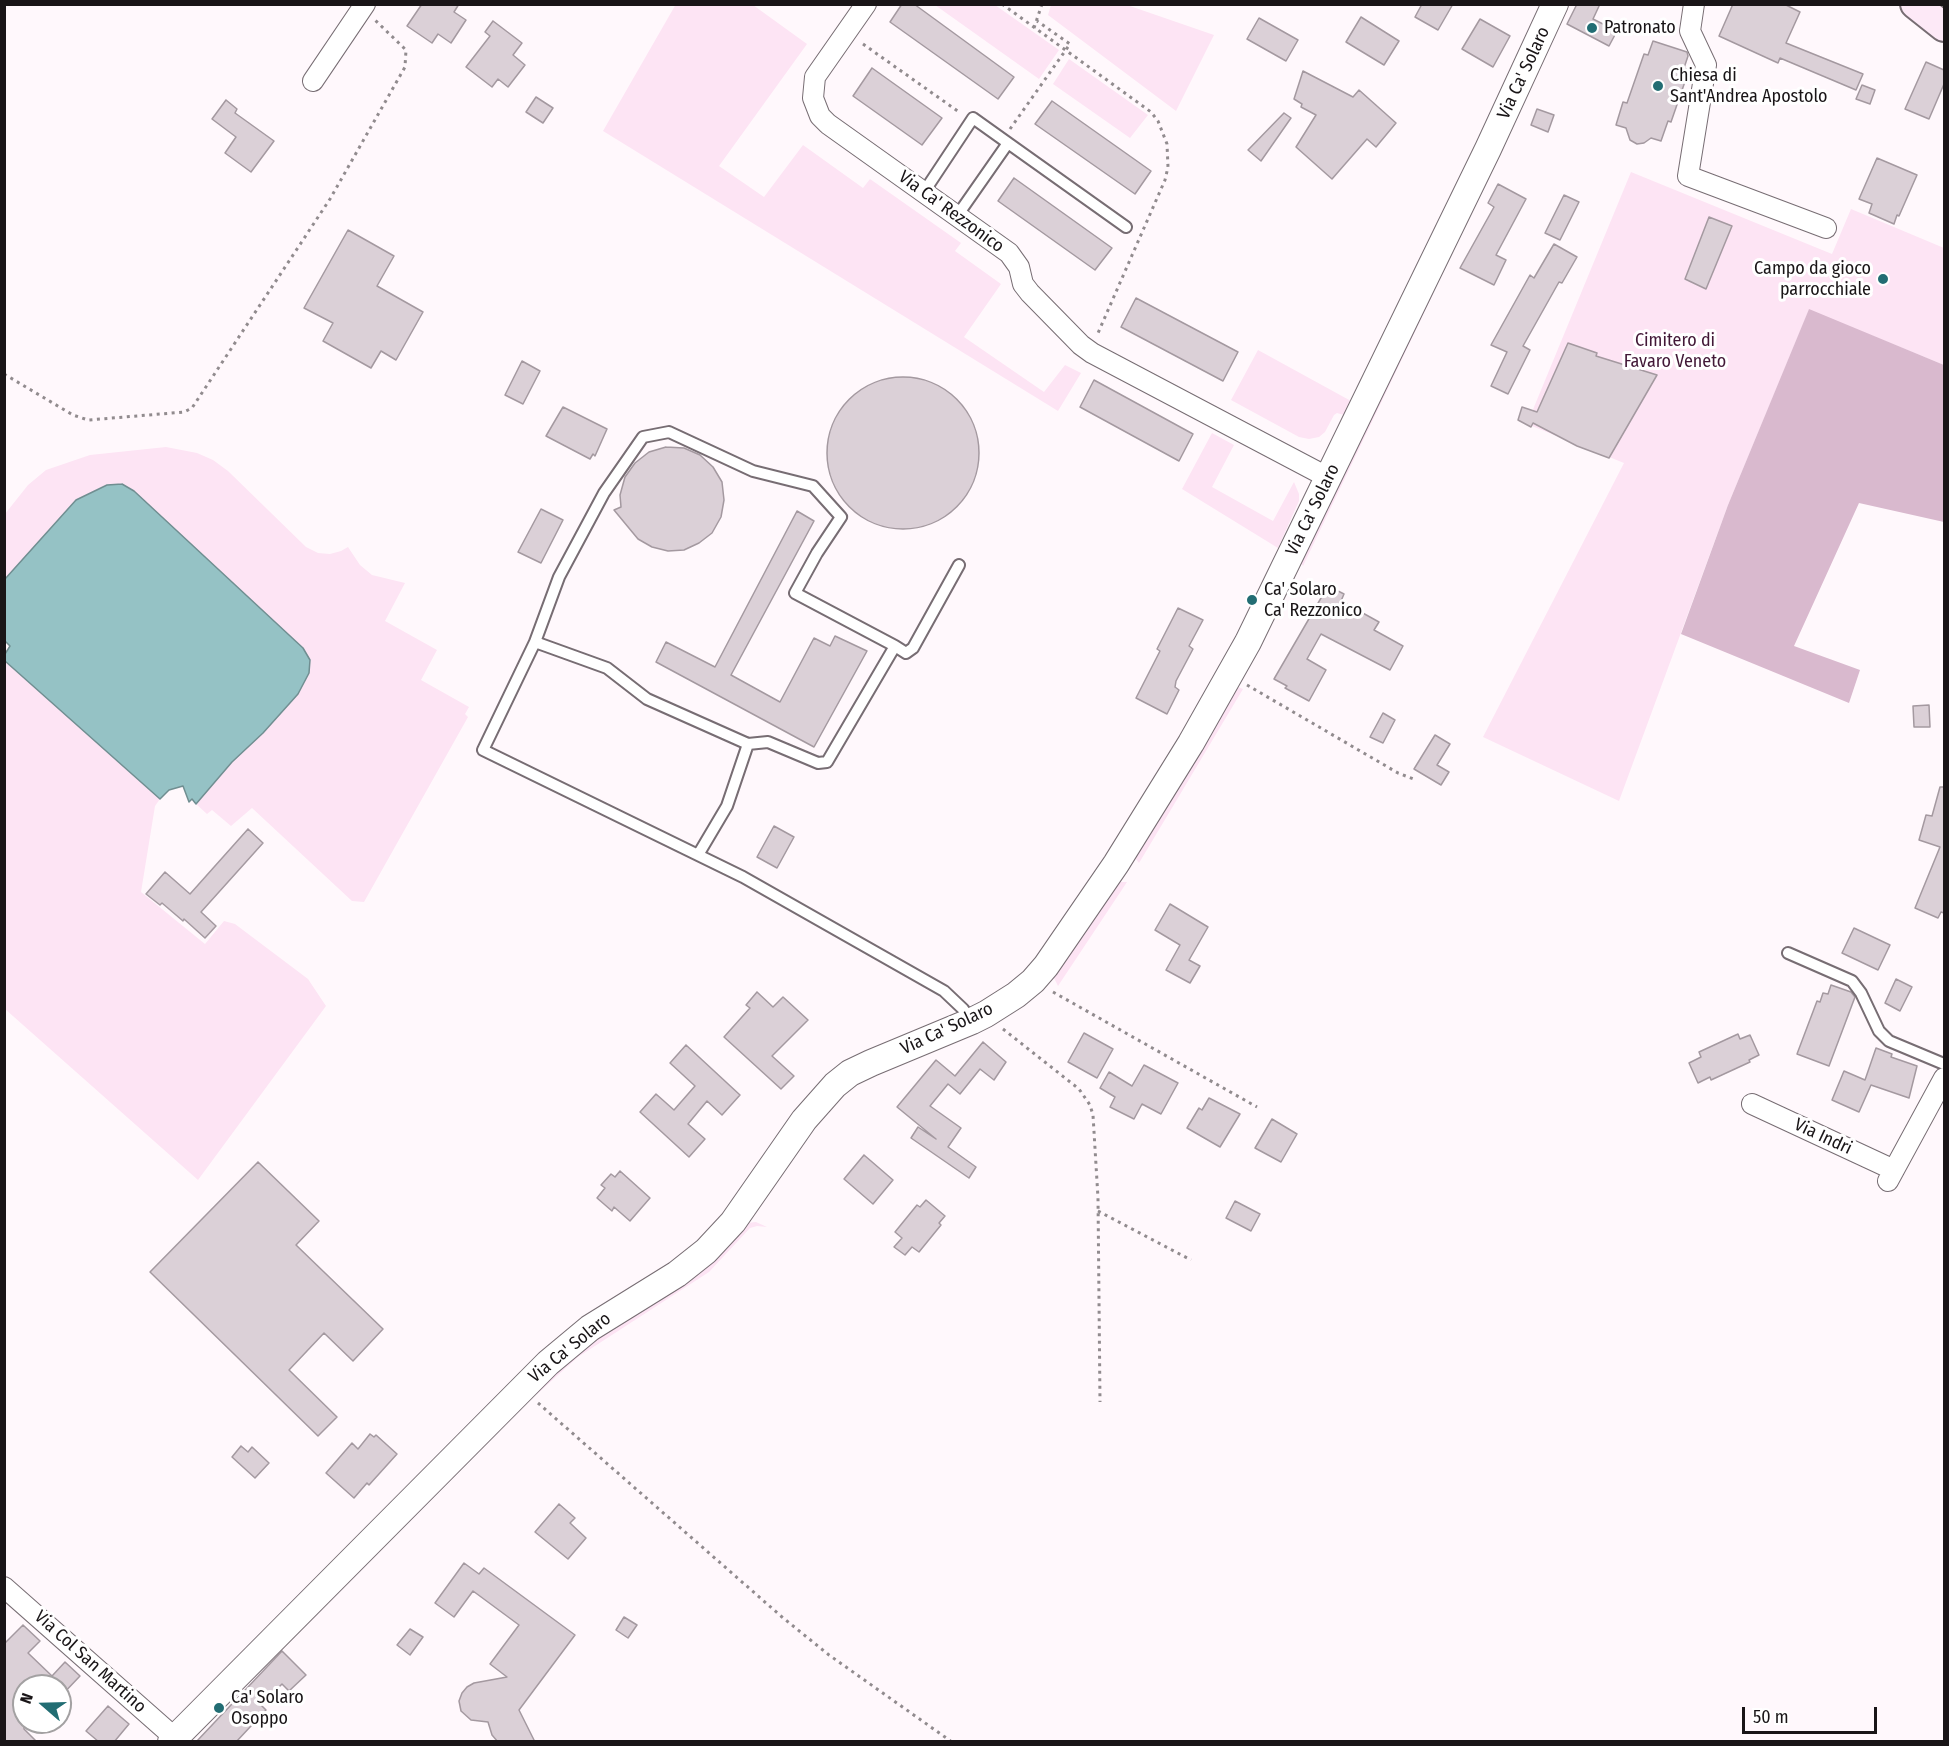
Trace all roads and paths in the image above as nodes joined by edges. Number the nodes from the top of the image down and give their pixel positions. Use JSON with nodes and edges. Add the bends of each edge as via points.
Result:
{"nodes":[{"id":1,"x":365,"y":4,"type":"edge"},
{"id":2,"x":866,"y":4,"type":"edge"},
{"id":3,"x":1002,"y":4,"type":"edge"},
{"id":4,"x":1042,"y":4,"type":"edge"},
{"id":5,"x":1555,"y":4,"type":"edge"},
{"id":6,"x":1694,"y":4,"type":"edge"},
{"id":7,"x":1915,"y":4,"type":"edge"},
{"id":8,"x":1037,"y":21,"type":"junction"},
{"id":9,"x":1944,"y":27,"type":"edge"},
{"id":10,"x":1034,"y":28,"type":"junction"},
{"id":11,"x":384,"y":29,"type":"dead end"},
{"id":12,"x":863,"y":44,"type":"dead end"},
{"id":13,"x":1066,"y":51,"type":"junction"},
{"id":14,"x":313,"y":81,"type":"dead end"},
{"id":15,"x":971,"y":121,"type":"junction"},
{"id":16,"x":1011,"y":129,"type":"dead end"},
{"id":17,"x":1008,"y":143,"type":"junction"},
{"id":18,"x":924,"y":192,"type":"junction"},
{"id":19,"x":957,"y":216,"type":"junction"},
{"id":20,"x":1126,"y":227,"type":"dead end"},
{"id":21,"x":1826,"y":228,"type":"dead end"},
{"id":22,"x":1099,"y":341,"type":"dead end"},
{"id":23,"x":4,"y":374,"type":"edge"},
{"id":24,"x":1329,"y":478,"type":"junction"},
{"id":25,"x":959,"y":565,"type":"dead end"},
{"id":26,"x":535,"y":642,"type":"junction"},
{"id":27,"x":895,"y":646,"type":"junction"},
{"id":28,"x":1230,"y":675,"type":"junction"},
{"id":29,"x":748,"y":744,"type":"junction"},
{"id":30,"x":1416,"y":780,"type":"dead end"},
{"id":31,"x":698,"y":855,"type":"junction"},
{"id":32,"x":1788,"y":953,"type":"dead end"},
{"id":33,"x":1033,"y":981,"type":"junction"},
{"id":34,"x":979,"y":1017,"type":"junction"},
{"id":35,"x":1944,"y":1064,"type":"edge"},
{"id":36,"x":1944,"y":1078,"type":"edge"},
{"id":37,"x":1752,"y":1104,"type":"dead end"},
{"id":38,"x":1257,"y":1107,"type":"dead end"},
{"id":39,"x":1098,"y":1211,"type":"junction"},
{"id":40,"x":1191,"y":1260,"type":"dead end"},
{"id":41,"x":521,"y":1388,"type":"junction"},
{"id":42,"x":1100,"y":1402,"type":"dead end"},
{"id":43,"x":4,"y":1587,"type":"edge"},
{"id":44,"x":173,"y":1740,"type":"edge"},
{"id":45,"x":952,"y":1742,"type":"edge"}],
"edges":[{"from":1,"to":14,"type":"street"},
{"from":2,"to":18,"type":"street","name":"Via Ca' Rezzonico","via":[[815,77],[815,106],[828,124]]},
{"from":3,"to":10,"type":"path"},
{"from":4,"to":8,"type":"path"},
{"from":5,"to":24,"type":"street","name":"Via Ca' Solaro"},
{"from":6,"to":21,"type":"street","via":[[1690,31],[1706,65],[1688,176]]},
{"from":7,"to":9,"type":"main road"},
{"from":8,"to":10,"type":"path"},
{"from":8,"to":13,"type":"path","via":[[1070,44]]},
{"from":10,"to":13,"type":"path"},
{"from":11,"to":23,"type":"path","via":[[406,50],[401,77],[330,199],[192,408],[184,412],[88,420]]},
{"from":12,"to":15,"type":"path"},
{"from":13,"to":16,"type":"path"},
{"from":13,"to":22,"type":"path","via":[[1151,112],[1158,121],[1168,156],[1165,180],[1097,331]]},
{"from":15,"to":17,"type":"lane","via":[[973,118]]},
{"from":15,"to":18,"type":"lane"},
{"from":17,"to":19,"type":"lane"},
{"from":17,"to":20,"type":"lane"},
{"from":18,"to":19,"type":"street","name":"Via Ca' Rezzonico"},
{"from":19,"to":24,"type":"street","name":"Via Ca' Rezzonico","via":[[1009,254],[1030,293],[1092,353]]},
{"from":24,"to":28,"type":"street","name":"Via Ca' Solaro"},
{"from":25,"to":27,"type":"lane","via":[[913,648],[906,653]]},
{"from":26,"to":27,"type":"lane","via":[[559,577],[604,493],[643,437],[669,432],[753,471],[813,486],[841,517],[795,593]]},
{"from":26,"to":29,"type":"lane","via":[[607,668],[647,699]]},
{"from":26,"to":31,"type":"lane","via":[[483,750]]},
{"from":27,"to":29,"type":"lane","via":[[827,762],[818,763],[768,742]]},
{"from":28,"to":30,"type":"path"},
{"from":28,"to":33,"type":"street","name":"Via Ca' Solaro","via":[[1116,864],[1058,951]]},
{"from":29,"to":31,"type":"lane","via":[[727,806]]},
{"from":31,"to":34,"type":"lane","via":[[944,992]]},
{"from":32,"to":35,"type":"lane","via":[[1852,981],[1879,1031],[1889,1041]]},
{"from":33,"to":34,"type":"street","name":"Via Ca' Solaro"},
{"from":33,"to":38,"type":"path"},
{"from":34,"to":39,"type":"path","via":[[1079,1089],[1090,1105]]},
{"from":34,"to":41,"type":"street","name":"Via Ca' Solaro","via":[[870,1063],[835,1085],[804,1120],[733,1222],[706,1251],[677,1274],[590,1328]]},
{"from":36,"to":37,"type":"street","name":"Via Indri","via":[[1891,1176]]},
{"from":39,"to":40,"type":"path"},
{"from":39,"to":42,"type":"path"},
{"from":41,"to":44,"type":"street","name":"Via Ca' Solaro"},
{"from":41,"to":45,"type":"path","via":[[829,1655]]},
{"from":43,"to":44,"type":"street","name":"Via Col San Martino"}]}
